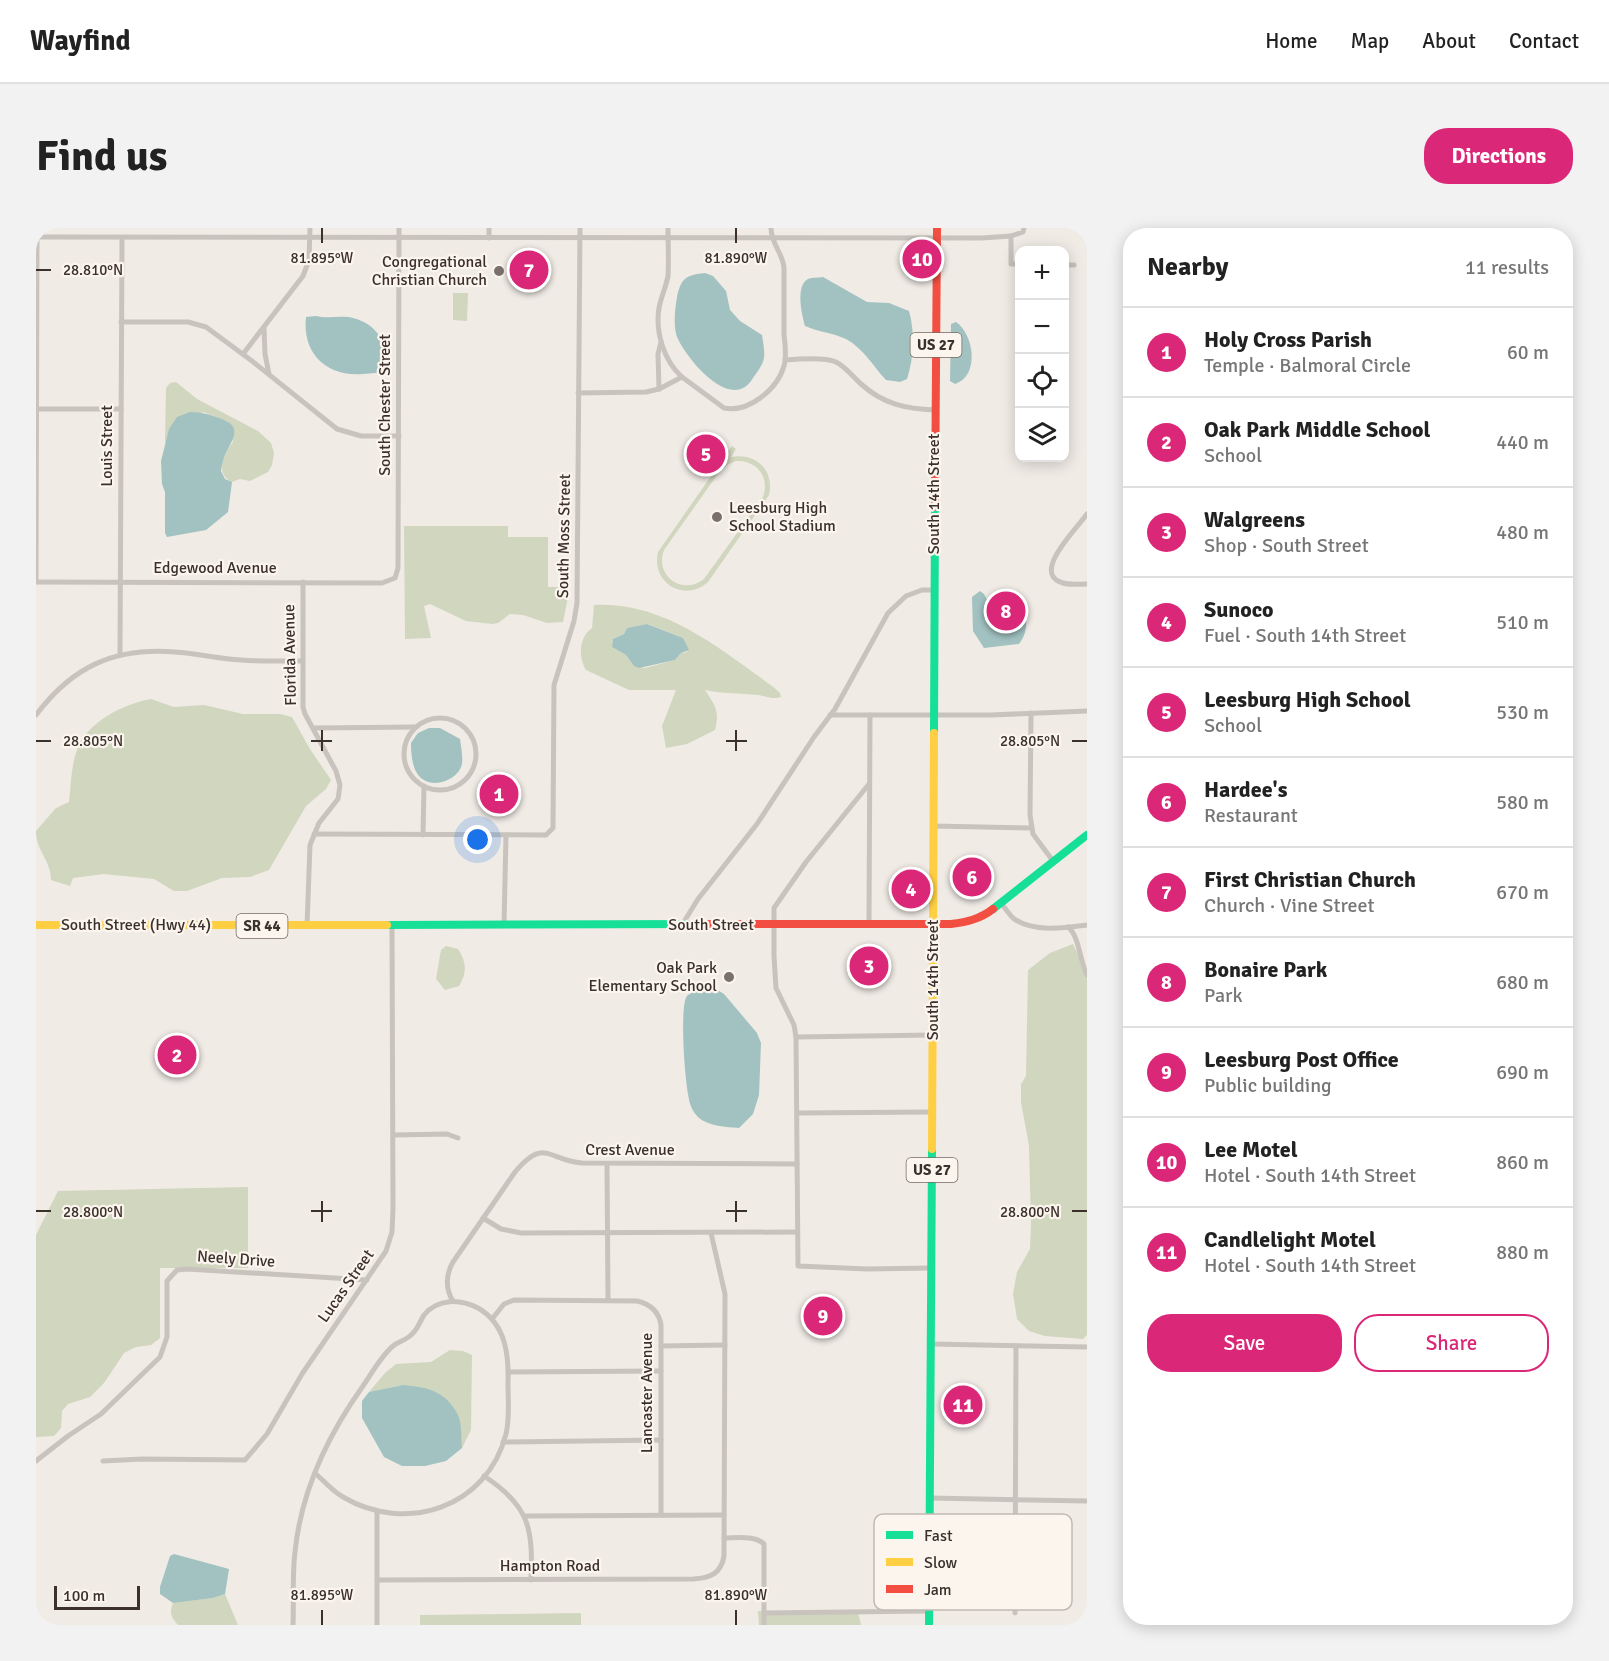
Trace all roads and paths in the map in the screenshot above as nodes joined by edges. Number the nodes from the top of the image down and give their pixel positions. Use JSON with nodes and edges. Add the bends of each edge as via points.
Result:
{"nodes":[{"id":1,"x":310,"y":228,"type":"edge"},
{"id":2,"x":399,"y":228,"type":"edge"},
{"id":3,"x":489,"y":228,"type":"edge"},
{"id":4,"x":580,"y":228,"type":"edge"},
{"id":5,"x":668,"y":228,"type":"edge"},
{"id":6,"x":771,"y":228,"type":"edge"},
{"id":7,"x":937,"y":228,"type":"edge"},
{"id":8,"x":1024,"y":228,"type":"edge"},
{"id":9,"x":1011,"y":236,"type":"junction"},
{"id":10,"x":37,"y":237,"type":"edge"},
{"id":11,"x":122,"y":238,"type":"junction"},
{"id":12,"x":310,"y":238,"type":"junction"},
{"id":13,"x":399,"y":238,"type":"junction"},
{"id":14,"x":489,"y":238,"type":"junction"},
{"id":15,"x":579,"y":238,"type":"junction"},
{"id":16,"x":668,"y":238,"type":"junction"},
{"id":17,"x":771,"y":238,"type":"junction"},
{"id":18,"x":937,"y":238,"type":"junction"},
{"id":19,"x":1015,"y":264,"type":"edge"},
{"id":20,"x":1069,"y":265,"type":"edge"},
{"id":21,"x":1074,"y":265,"type":"dead end"},
{"id":22,"x":121,"y":322,"type":"junction"},
{"id":23,"x":264,"y":326,"type":"junction"},
{"id":24,"x":661,"y":342,"type":"junction"},
{"id":25,"x":243,"y":354,"type":"junction"},
{"id":26,"x":785,"y":360,"type":"junction"},
{"id":27,"x":269,"y":374,"type":"junction"},
{"id":28,"x":682,"y":377,"type":"junction"},
{"id":29,"x":659,"y":388,"type":"junction"},
{"id":30,"x":578,"y":393,"type":"junction"},
{"id":31,"x":37,"y":409,"type":"edge"},
{"id":32,"x":121,"y":409,"type":"junction"},
{"id":33,"x":935,"y":410,"type":"junction"},
{"id":34,"x":399,"y":436,"type":"junction"},
{"id":35,"x":36,"y":495,"type":"edge"},
{"id":36,"x":1087,"y":514,"type":"edge"},
{"id":37,"x":392,"y":580,"type":"joint"},
{"id":38,"x":120,"y":581,"type":"junction"},
{"id":39,"x":36,"y":582,"type":"edge"},
{"id":40,"x":303,"y":582,"type":"junction"},
{"id":41,"x":1087,"y":584,"type":"edge"},
{"id":42,"x":934,"y":590,"type":"junction"},
{"id":43,"x":120,"y":655,"type":"junction"},
{"id":44,"x":303,"y":661,"type":"junction"},
{"id":45,"x":1087,"y":711,"type":"edge"},
{"id":46,"x":1031,"y":713,"type":"junction"},
{"id":47,"x":934,"y":714,"type":"junction"},
{"id":48,"x":36,"y":715,"type":"edge"},
{"id":49,"x":830,"y":715,"type":"junction"},
{"id":50,"x":870,"y":715,"type":"junction"},
{"id":51,"x":416,"y":727,"type":"junction"},
{"id":52,"x":313,"y":728,"type":"junction"},
{"id":53,"x":869,"y":784,"type":"junction"},
{"id":54,"x":424,"y":786,"type":"junction"},
{"id":55,"x":933,"y":826,"type":"junction"},
{"id":56,"x":1032,"y":828,"type":"junction"},
{"id":57,"x":314,"y":834,"type":"junction"},
{"id":58,"x":423,"y":835,"type":"junction"},
{"id":59,"x":1087,"y":835,"type":"edge"},
{"id":60,"x":506,"y":836,"type":"junction"},
{"id":61,"x":1053,"y":861,"type":"junction"},
{"id":62,"x":1002,"y":903,"type":"junction"},
{"id":63,"x":36,"y":925,"type":"edge"},
{"id":64,"x":392,"y":925,"type":"junction"},
{"id":65,"x":488,"y":925,"type":"joint"},
{"id":66,"x":504,"y":925,"type":"junction"},
{"id":67,"x":682,"y":925,"type":"junction"},
{"id":68,"x":774,"y":925,"type":"junction"},
{"id":69,"x":869,"y":925,"type":"junction"},
{"id":70,"x":933,"y":925,"type":"junction"},
{"id":71,"x":1087,"y":925,"type":"edge"},
{"id":72,"x":307,"y":926,"type":"junction"},
{"id":73,"x":1068,"y":927,"type":"junction"},
{"id":74,"x":1087,"y":975,"type":"edge"},
{"id":75,"x":933,"y":1035,"type":"junction"},
{"id":76,"x":796,"y":1037,"type":"junction"},
{"id":77,"x":932,"y":1112,"type":"junction"},
{"id":78,"x":796,"y":1113,"type":"junction"},
{"id":79,"x":394,"y":1135,"type":"junction"},
{"id":80,"x":458,"y":1138,"type":"dead end"},
{"id":81,"x":607,"y":1164,"type":"junction"},
{"id":82,"x":797,"y":1164,"type":"junction"},
{"id":83,"x":483,"y":1218,"type":"junction"},
{"id":84,"x":797,"y":1232,"type":"junction"},
{"id":85,"x":608,"y":1233,"type":"junction"},
{"id":86,"x":711,"y":1233,"type":"junction"},
{"id":87,"x":932,"y":1268,"type":"junction"},
{"id":88,"x":368,"y":1280,"type":"junction"},
{"id":89,"x":608,"y":1299,"type":"junction"},
{"id":90,"x":453,"y":1301,"type":"junction"},
{"id":91,"x":492,"y":1319,"type":"junction"},
{"id":92,"x":931,"y":1344,"type":"junction"},
{"id":93,"x":725,"y":1345,"type":"junction"},
{"id":94,"x":661,"y":1346,"type":"junction"},
{"id":95,"x":1016,"y":1346,"type":"junction"},
{"id":96,"x":1087,"y":1347,"type":"edge"},
{"id":97,"x":661,"y":1371,"type":"junction"},
{"id":98,"x":508,"y":1372,"type":"junction"},
{"id":99,"x":661,"y":1440,"type":"junction"},
{"id":100,"x":503,"y":1442,"type":"junction"},
{"id":101,"x":36,"y":1461,"type":"edge"},
{"id":102,"x":104,"y":1461,"type":"dead end"},
{"id":103,"x":315,"y":1473,"type":"junction"},
{"id":104,"x":484,"y":1476,"type":"junction"},
{"id":105,"x":929,"y":1498,"type":"junction"},
{"id":106,"x":1015,"y":1500,"type":"junction"},
{"id":107,"x":1087,"y":1501,"type":"edge"},
{"id":108,"x":377,"y":1512,"type":"junction"},
{"id":109,"x":929,"y":1514,"type":"edge"},
{"id":110,"x":1015,"y":1514,"type":"edge"},
{"id":111,"x":661,"y":1515,"type":"junction"},
{"id":112,"x":724,"y":1515,"type":"junction"},
{"id":113,"x":525,"y":1516,"type":"junction"},
{"id":114,"x":724,"y":1539,"type":"junction"},
{"id":115,"x":377,"y":1580,"type":"junction"},
{"id":116,"x":531,"y":1580,"type":"junction"},
{"id":117,"x":929,"y":1611,"type":"joint"},
{"id":118,"x":764,"y":1613,"type":"junction"},
{"id":119,"x":293,"y":1625,"type":"edge"},
{"id":120,"x":377,"y":1625,"type":"edge"},
{"id":121,"x":764,"y":1625,"type":"edge"},
{"id":122,"x":929,"y":1625,"type":"edge"}],
"edges":[{"from":1,"to":12,"type":"street"},
{"from":2,"to":13,"type":"street","name":"South Chester Street"},
{"from":3,"to":14,"type":"street"},
{"from":4,"to":15,"type":"street","name":"South Moss Street"},
{"from":5,"to":16,"type":"street"},
{"from":6,"to":17,"type":"street"},
{"from":7,"to":18,"type":"main road","name":"South 14th Street","number":"US 27"},
{"from":8,"to":9,"type":"street","via":[[1020,234]]},
{"from":9,"to":18,"type":"street"},
{"from":9,"to":19,"type":"street","via":[[1011,264]]},
{"from":10,"to":11,"type":"street"},
{"from":10,"to":31,"type":"street"},
{"from":11,"to":12,"type":"street"},
{"from":11,"to":22,"type":"street","name":"Louis Street"},
{"from":12,"to":13,"type":"street"},
{"from":12,"to":23,"type":"street","via":[[309,260],[303,276]]},
{"from":13,"to":14,"type":"street"},
{"from":13,"to":34,"type":"street","name":"South Chester Street"},
{"from":14,"to":15,"type":"street"},
{"from":15,"to":16,"type":"street"},
{"from":15,"to":30,"type":"street","name":"South Moss Street"},
{"from":16,"to":17,"type":"street"},
{"from":16,"to":24,"type":"street","via":[[668,276],[659,308]]},
{"from":17,"to":18,"type":"street"},
{"from":17,"to":26,"type":"street","via":[[783,259]]},
{"from":18,"to":33,"type":"main road","name":"South 14th Street","number":"US 27"},
{"from":20,"to":21,"type":"street"},
{"from":22,"to":25,"type":"street","via":[[194,323],[206,327]]},
{"from":22,"to":32,"type":"street","name":"Louis Street"},
{"from":23,"to":25,"type":"street"},
{"from":23,"to":27,"type":"street"},
{"from":24,"to":28,"type":"street"},
{"from":24,"to":29,"type":"street"},
{"from":25,"to":27,"type":"street"},
{"from":26,"to":28,"type":"street","via":[[775,382],[758,400],[736,410],[724,408]]},
{"from":26,"to":33,"type":"street","via":[[831,360],[890,403]]},
{"from":27,"to":34,"type":"street","via":[[337,429],[361,436]]},
{"from":28,"to":29,"type":"street"},
{"from":29,"to":30,"type":"street","via":[[637,393]]},
{"from":30,"to":60,"type":"street","name":"South Moss Street","via":[[577,603],[554,685],[553,828],[543,835]]},
{"from":31,"to":32,"type":"street"},
{"from":31,"to":35,"type":"street"},
{"from":32,"to":38,"type":"street","name":"Louis Street"},
{"from":33,"to":42,"type":"main road","name":"South 14th Street","number":"US 27"},
{"from":34,"to":37,"type":"street","name":"South Chester Street","via":[[398,568]]},
{"from":35,"to":39,"type":"street"},
{"from":36,"to":41,"type":"street","via":[[1051,566],[1053,578],[1068,584]]},
{"from":37,"to":40,"type":"street","name":"Edgewood Avenue"},
{"from":38,"to":39,"type":"street","name":"Edgewood Avenue"},
{"from":38,"to":40,"type":"street","name":"Edgewood Avenue"},
{"from":38,"to":43,"type":"street","name":"Louis Street"},
{"from":40,"to":44,"type":"street","name":"Florida Avenue"},
{"from":42,"to":47,"type":"main road","name":"South 14th Street","number":"US 27"},
{"from":42,"to":49,"type":"street","via":[[914,592],[891,608]]},
{"from":43,"to":44,"type":"street","via":[[165,651],[240,660]]},
{"from":43,"to":48,"type":"street","via":[[73,676]]},
{"from":44,"to":52,"type":"street","name":"Florida Avenue","via":[[303,707]]},
{"from":45,"to":46,"type":"street"},
{"from":46,"to":47,"type":"street"},
{"from":46,"to":56,"type":"street"},
{"from":47,"to":50,"type":"street"},
{"from":47,"to":55,"type":"main road","name":"South 14th Street","number":"US 27"},
{"from":49,"to":50,"type":"street"},
{"from":49,"to":67,"type":"street","via":[[757,824]]},
{"from":50,"to":53,"type":"street"},
{"from":51,"to":52,"type":"street"},
{"from":51,"to":54,"type":"street","via":[[406,743],[405,760],[413,778]]},
{"from":51,"to":54,"type":"street","via":[[433,718],[452,719],[468,732],[474,745],[474,764],[462,782],[444,790]]},
{"from":52,"to":57,"type":"street","name":"Florida Avenue","via":[[340,785],[338,800]]},
{"from":53,"to":68,"type":"street","via":[[774,908]]},
{"from":53,"to":69,"type":"street"},
{"from":54,"to":58,"type":"street"},
{"from":55,"to":56,"type":"street"},
{"from":55,"to":70,"type":"main road","name":"South 14th Street","number":"US 27"},
{"from":56,"to":61,"type":"street"},
{"from":57,"to":58,"type":"street"},
{"from":57,"to":72,"type":"street","name":"Florida Avenue","via":[[308,853]]},
{"from":58,"to":60,"type":"street"},
{"from":59,"to":61,"type":"main road","number":"SR 44"},
{"from":60,"to":66,"type":"street"},
{"from":61,"to":62,"type":"main road","number":"SR 44"},
{"from":62,"to":70,"type":"main road","number":"SR 44","via":[[968,922]]},
{"from":62,"to":73,"type":"street","via":[[1020,922],[1046,928]]},
{"from":63,"to":72,"type":"main road","name":"South Street (Hwy 44)","number":"SR 44"},
{"from":64,"to":65,"type":"main road","name":"South Street (Hwy 44)","number":"SR 44"},
{"from":64,"to":72,"type":"main road","name":"South Street (Hwy 44)","number":"SR 44"},
{"from":64,"to":79,"type":"street","name":"Lucas Street"},
{"from":65,"to":66,"type":"main road","name":"South Street","number":"SR 44"},
{"from":66,"to":67,"type":"main road","name":"South Street","number":"SR 44"},
{"from":67,"to":68,"type":"main road","name":"South Street","number":"SR 44"},
{"from":68,"to":69,"type":"main road","name":"South Street","number":"SR 44"},
{"from":68,"to":76,"type":"street","via":[[776,988]]},
{"from":69,"to":70,"type":"main road","name":"South Street","number":"SR 44"},
{"from":70,"to":75,"type":"main road","name":"South 14th Street","number":"US 27"},
{"from":71,"to":73,"type":"street"},
{"from":73,"to":74,"type":"street","via":[[1074,933]]},
{"from":75,"to":76,"type":"street"},
{"from":75,"to":77,"type":"main road","name":"South 14th Street","number":"US 27"},
{"from":76,"to":78,"type":"street"},
{"from":77,"to":78,"type":"street"},
{"from":77,"to":87,"type":"main road","name":"South 14th Street","number":"US 27"},
{"from":78,"to":82,"type":"street"},
{"from":79,"to":80,"type":"street","via":[[447,1134]]},
{"from":79,"to":88,"type":"street","name":"Lucas Street","via":[[392,1232],[386,1251]]},
{"from":81,"to":82,"type":"street","name":"Crest Avenue"},
{"from":81,"to":83,"type":"street","name":"Crest Avenue","via":[[569,1162],[552,1154],[535,1154],[515,1172]]},
{"from":81,"to":85,"type":"street"},
{"from":82,"to":84,"type":"street"},
{"from":83,"to":85,"type":"street","via":[[505,1231],[521,1233]]},
{"from":83,"to":90,"type":"street","name":"Crest Avenue","via":[[449,1270],[448,1294]]},
{"from":84,"to":86,"type":"street"},
{"from":84,"to":87,"type":"street","via":[[798,1266]]},
{"from":85,"to":86,"type":"street"},
{"from":85,"to":89,"type":"street"},
{"from":86,"to":93,"type":"street","via":[[725,1294]]},
{"from":87,"to":92,"type":"main road","name":"South 14th Street","number":"US 27"},
{"from":88,"to":101,"type":"street","name":"Neely Drive","via":[[177,1270],[167,1281],[167,1337],[160,1357],[101,1414]]},
{"from":88,"to":102,"type":"street","name":"Lucas Street","via":[[302,1374],[267,1434],[245,1460]]},
{"from":89,"to":91,"type":"street","name":"Lancaster Avenue","via":[[514,1300],[504,1304]]},
{"from":89,"to":94,"type":"street","name":"Lancaster Avenue","via":[[641,1301],[652,1308],[660,1319]]},
{"from":90,"to":91,"type":"street","via":[[478,1308]]},
{"from":90,"to":103,"type":"street","via":[[433,1307],[412,1335],[391,1348],[347,1408]]},
{"from":91,"to":98,"type":"street","via":[[504,1339]]},
{"from":92,"to":95,"type":"street"},
{"from":92,"to":105,"type":"main road","name":"South 14th Street","number":"US 27"},
{"from":93,"to":94,"type":"street"},
{"from":93,"to":112,"type":"street"},
{"from":94,"to":97,"type":"street","name":"Lancaster Avenue"},
{"from":95,"to":96,"type":"street"},
{"from":95,"to":106,"type":"street"},
{"from":97,"to":98,"type":"street"},
{"from":97,"to":99,"type":"street","name":"Lancaster Avenue"},
{"from":98,"to":100,"type":"street","via":[[508,1420]]},
{"from":99,"to":100,"type":"street"},
{"from":99,"to":111,"type":"street","name":"Lancaster Avenue"},
{"from":100,"to":104,"type":"street"},
{"from":103,"to":108,"type":"street","via":[[344,1498]]},
{"from":103,"to":119,"type":"street","via":[[295,1551]]},
{"from":104,"to":108,"type":"street","via":[[462,1496],[437,1509],[409,1515]]},
{"from":104,"to":113,"type":"street","via":[[505,1492]]},
{"from":105,"to":106,"type":"street"},
{"from":105,"to":109,"type":"main road","name":"South 14th Street","number":"US 27"},
{"from":106,"to":107,"type":"street"},
{"from":106,"to":110,"type":"street"},
{"from":108,"to":115,"type":"street"},
{"from":111,"to":112,"type":"street"},
{"from":111,"to":113,"type":"street"},
{"from":112,"to":114,"type":"street"},
{"from":113,"to":116,"type":"street","via":[[531,1545]]},
{"from":114,"to":116,"type":"street","name":"Hampton Road","via":[[720,1569],[701,1579]]},
{"from":114,"to":118,"type":"street","via":[[754,1539],[764,1544]]},
{"from":115,"to":116,"type":"street","name":"Hampton Road"},
{"from":115,"to":120,"type":"street"},
{"from":117,"to":118,"type":"street"},
{"from":117,"to":122,"type":"main road","name":"South 14th Street","number":"US 27"},
{"from":118,"to":121,"type":"street"}]}
